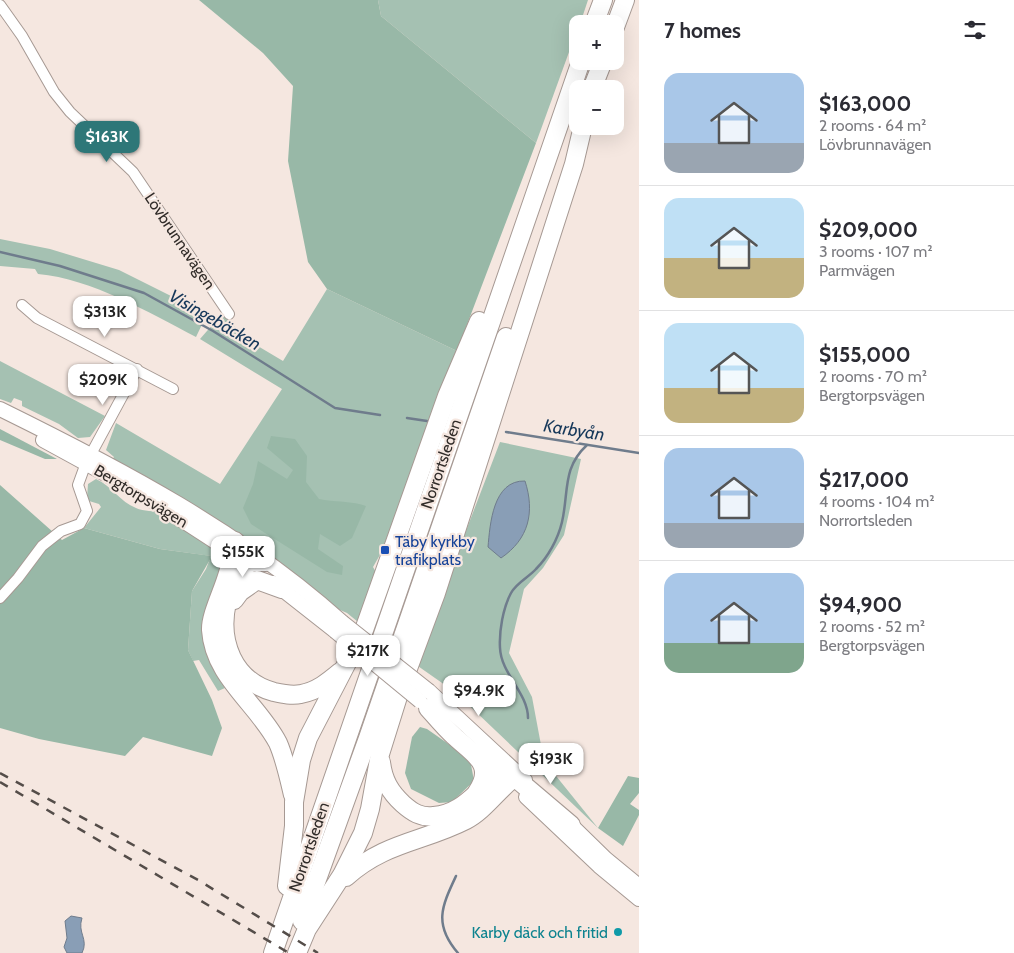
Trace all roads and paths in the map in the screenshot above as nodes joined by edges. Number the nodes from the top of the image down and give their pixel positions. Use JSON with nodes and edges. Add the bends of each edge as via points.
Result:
{"nodes":[{"id":1,"x":603,"y":0,"type":"edge"},
{"id":2,"x":625,"y":0,"type":"edge"},
{"id":3,"x":0,"y":4,"type":"edge"},
{"id":4,"x":597,"y":15,"type":"edge"},
{"id":5,"x":619,"y":15,"type":"edge"},
{"id":6,"x":569,"y":93,"type":"edge"},
{"id":7,"x":569,"y":94,"type":"edge"},
{"id":8,"x":578,"y":135,"type":"edge"},
{"id":9,"x":579,"y":135,"type":"edge"},
{"id":10,"x":22,"y":305,"type":"dead end"},
{"id":11,"x":230,"y":314,"type":"dead end"},
{"id":12,"x":137,"y":369,"type":"junction"},
{"id":13,"x":173,"y":389,"type":"dead end"},
{"id":14,"x":0,"y":408,"type":"edge"},
{"id":15,"x":0,"y":417,"type":"edge"},
{"id":16,"x":88,"y":458,"type":"junction"},
{"id":17,"x":228,"y":543,"type":"junction"},
{"id":18,"x":246,"y":562,"type":"junction"},
{"id":19,"x":266,"y":562,"type":"junction"},
{"id":20,"x":222,"y":586,"type":"junction"},
{"id":21,"x":282,"y":589,"type":"junction"},
{"id":22,"x":0,"y":598,"type":"edge"},
{"id":23,"x":226,"y":618,"type":"junction"},
{"id":24,"x":339,"y":626,"type":"junction"},
{"id":25,"x":351,"y":658,"type":"junction"},
{"id":26,"x":425,"y":700,"type":"junction"},
{"id":27,"x":380,"y":754,"type":"junction"},
{"id":28,"x":509,"y":774,"type":"junction"},
{"id":29,"x":470,"y":801,"type":"junction"},
{"id":30,"x":294,"y":802,"type":"junction"},
{"id":31,"x":571,"y":825,"type":"joint"},
{"id":32,"x":639,"y":886,"type":"edge"},
{"id":33,"x":335,"y":887,"type":"junction"},
{"id":34,"x":639,"y":899,"type":"edge"},
{"id":35,"x":266,"y":953,"type":"edge"},
{"id":36,"x":273,"y":953,"type":"edge"},
{"id":37,"x":291,"y":953,"type":"edge"},
{"id":38,"x":297,"y":953,"type":"edge"}],
"edges":[{"from":1,"to":4,"type":"highway"},
{"from":2,"to":5,"type":"highway"},
{"from":3,"to":11,"type":"street","name":"Lövbrunnavägen","via":[[54,92],[70,112],[133,172]]},
{"from":6,"to":25,"type":"highway","via":[[542,152],[492,292],[447,396],[380,588]]},
{"from":7,"to":36,"type":"highway","name":"Norrortsleden"},
{"from":8,"to":37,"type":"highway","name":"Norrortsleden"},
{"from":9,"to":27,"type":"highway","via":[[574,164],[486,442]]},
{"from":10,"to":12,"type":"street","via":[[37,318]]},
{"from":12,"to":13,"type":"street"},
{"from":12,"to":16,"type":"street"},
{"from":14,"to":16,"type":"main road","name":"Bergtorpsvägen"},
{"from":15,"to":16,"type":"main road","name":"Bergtorpsvägen"},
{"from":16,"to":17,"type":"main road","name":"Bergtorpsvägen","via":[[140,493]]},
{"from":16,"to":22,"type":"street","via":[[78,485],[87,511],[80,524],[61,531],[42,546]]},
{"from":17,"to":18,"type":"highway","via":[[244,553]]},
{"from":17,"to":19,"type":"main road","name":"Bergtorpsvägen"},
{"from":17,"to":20,"type":"highway","via":[[230,568]]},
{"from":18,"to":19,"type":"highway"},
{"from":18,"to":20,"type":"highway"},
{"from":18,"to":21,"type":"main road","name":"Bergtorpsvägen"},
{"from":18,"to":23,"type":"highway","via":[[245,572],[227,601]]},
{"from":19,"to":24,"type":"main road","name":"Bergtorpsvägen","via":[[320,602]]},
{"from":20,"to":30,"type":"highway","via":[[211,629],[215,649],[224,671],[278,744]]},
{"from":21,"to":23,"type":"highway","via":[[257,580],[240,592]]},
{"from":21,"to":24,"type":"main road","name":"Bergtorpsvägen"},
{"from":23,"to":25,"type":"highway","via":[[228,654],[240,672],[261,688],[286,695],[301,694],[322,686]]},
{"from":24,"to":26,"type":"main road","name":"Bergtorpsvägen","bridge":true},
{"from":25,"to":30,"type":"highway","via":[[308,738]]},
{"from":26,"to":28,"type":"main road","name":"Bergtorpsvägen"},
{"from":26,"to":29,"type":"highway","via":[[453,735],[482,760],[483,783]]},
{"from":27,"to":29,"type":"highway","via":[[382,775],[391,793],[412,813],[429,817],[445,815]]},
{"from":27,"to":33,"type":"highway","via":[[370,809],[356,851]]},
{"from":28,"to":29,"type":"highway","via":[[494,779]]},
{"from":28,"to":31,"type":"highway"},
{"from":28,"to":33,"type":"highway","via":[[468,819],[395,845],[362,863]]},
{"from":28,"to":34,"type":"main road","name":"Bergtorpsvägen","via":[[599,866]]},
{"from":30,"to":35,"type":"highway","via":[[289,880]]},
{"from":31,"to":32,"type":"main road"},
{"from":33,"to":38,"type":"highway","via":[[312,920]]}]}
